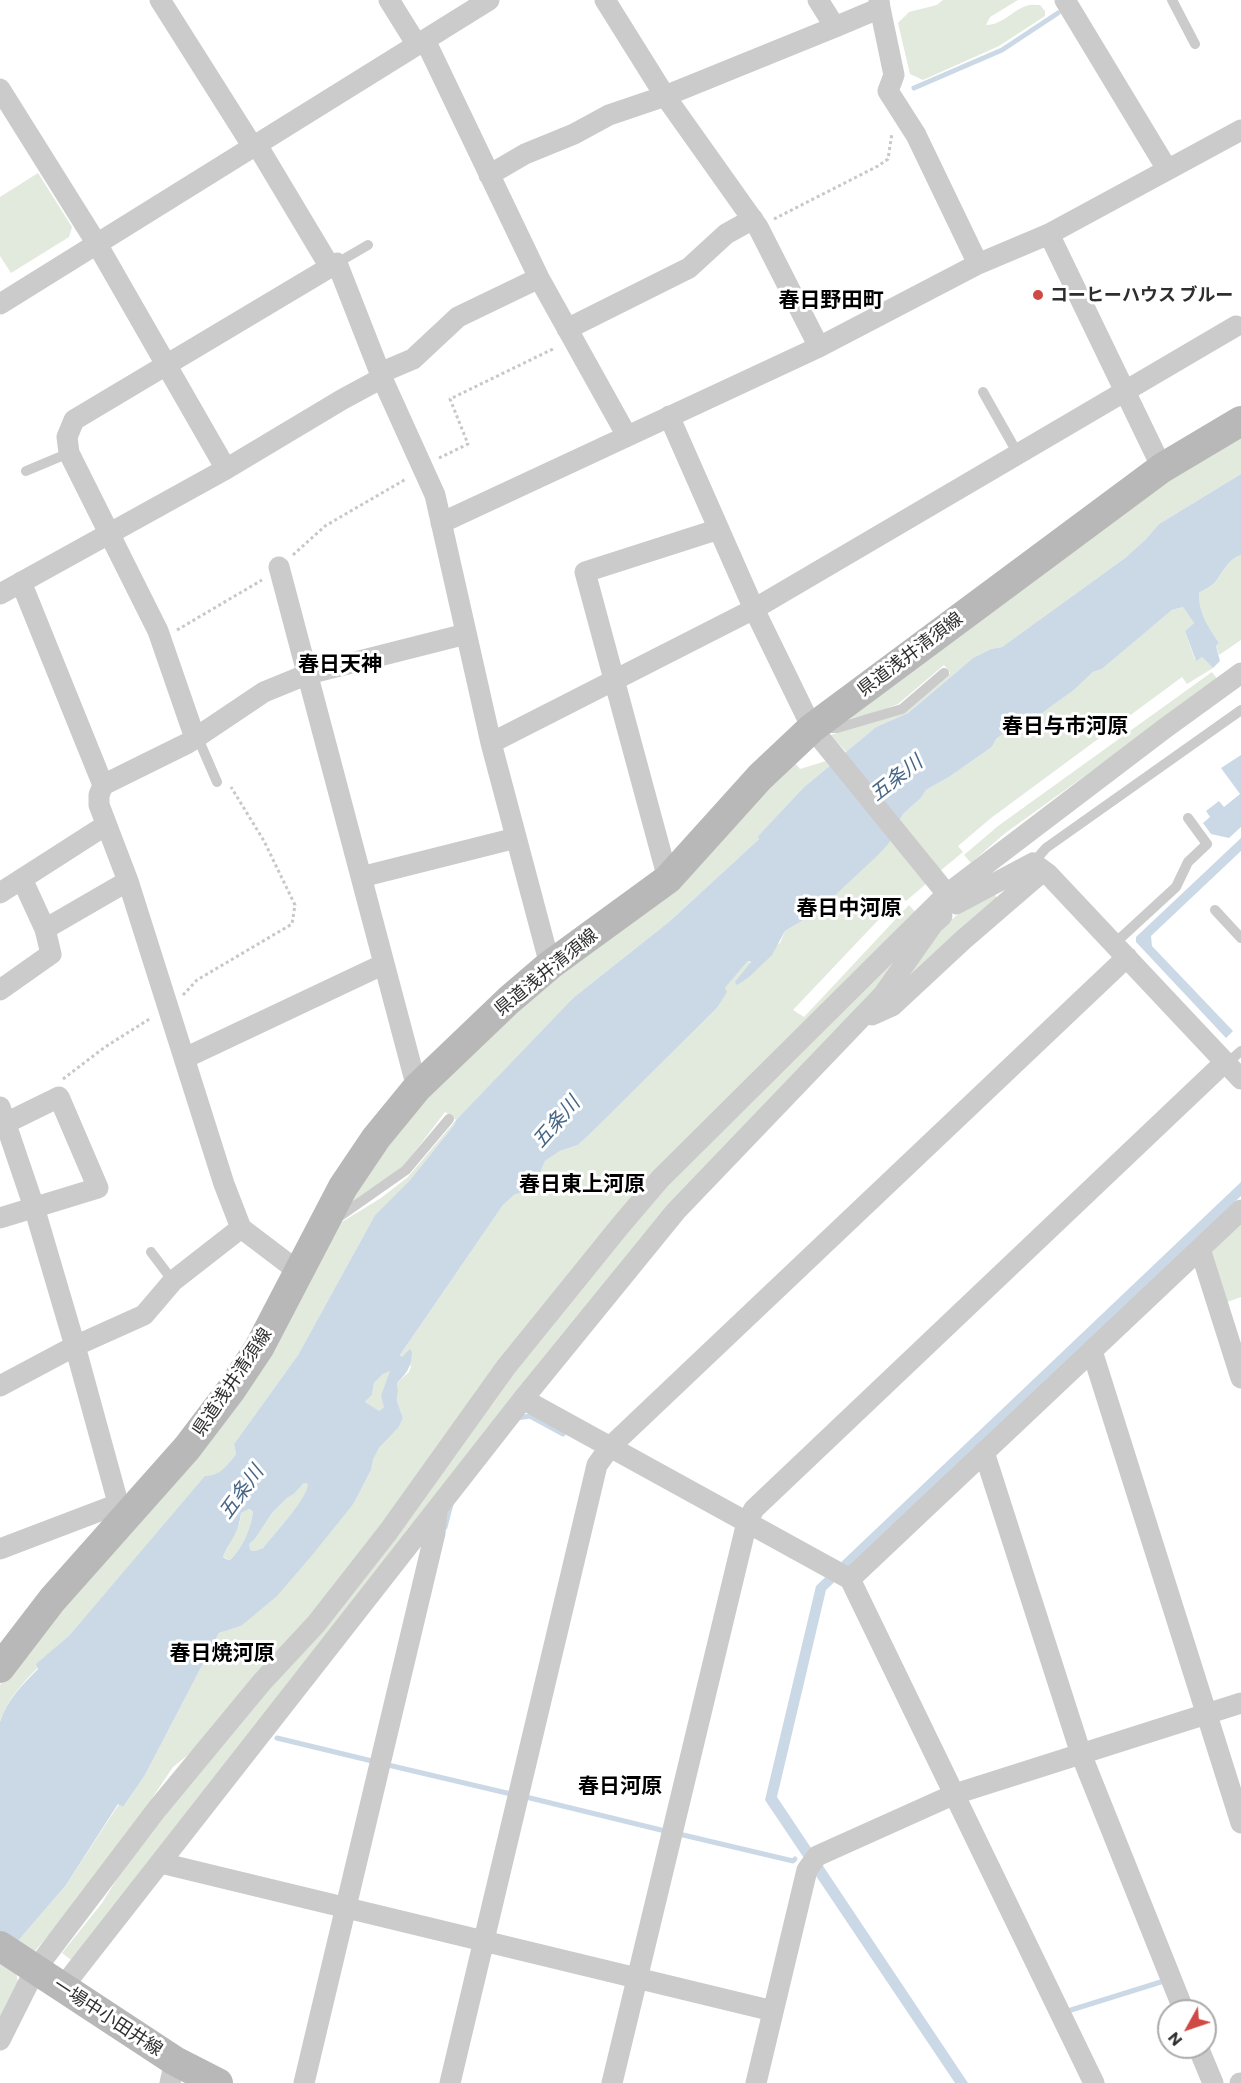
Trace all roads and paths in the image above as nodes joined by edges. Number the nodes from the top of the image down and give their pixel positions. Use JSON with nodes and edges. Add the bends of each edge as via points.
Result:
{"nodes":[{"id":1,"x":160,"y":0,"type":"edge"},
{"id":2,"x":389,"y":0,"type":"edge"},
{"id":3,"x":489,"y":0,"type":"edge"},
{"id":4,"x":605,"y":0,"type":"edge"},
{"id":5,"x":818,"y":0,"type":"edge"},
{"id":6,"x":1172,"y":0,"type":"edge"},
{"id":7,"x":1073,"y":3,"type":"edge"},
{"id":8,"x":880,"y":4,"type":"edge"},
{"id":9,"x":835,"y":27,"type":"junction"},
{"id":10,"x":421,"y":43,"type":"junction"},
{"id":11,"x":1196,"y":44,"type":"dead end"},
{"id":12,"x":0,"y":89,"type":"edge"},
{"id":13,"x":665,"y":96,"type":"junction"},
{"id":14,"x":1241,"y":131,"type":"edge"},
{"id":15,"x":255,"y":146,"type":"junction"},
{"id":16,"x":1167,"y":169,"type":"junction"},
{"id":17,"x":489,"y":175,"type":"junction"},
{"id":18,"x":753,"y":219,"type":"junction"},
{"id":19,"x":1049,"y":234,"type":"junction"},
{"id":20,"x":97,"y":244,"type":"junction"},
{"id":21,"x":368,"y":245,"type":"dead end"},
{"id":22,"x":978,"y":264,"type":"junction"},
{"id":23,"x":334,"y":265,"type":"junction"},
{"id":24,"x":539,"y":278,"type":"junction"},
{"id":25,"x":0,"y":304,"type":"edge"},
{"id":26,"x":1236,"y":326,"type":"dead end"},
{"id":27,"x":567,"y":329,"type":"junction"},
{"id":28,"x":819,"y":347,"type":"junction"},
{"id":29,"x":166,"y":365,"type":"junction"},
{"id":30,"x":381,"y":376,"type":"junction"},
{"id":31,"x":983,"y":392,"type":"dead end"},
{"id":32,"x":1125,"y":392,"type":"junction"},
{"id":33,"x":669,"y":416,"type":"junction"},
{"id":34,"x":1241,"y":422,"type":"edge"},
{"id":35,"x":627,"y":436,"type":"junction"},
{"id":36,"x":69,"y":453,"type":"junction"},
{"id":37,"x":1018,"y":454,"type":"junction"},
{"id":38,"x":1162,"y":468,"type":"junction"},
{"id":39,"x":226,"y":469,"type":"junction"},
{"id":40,"x":26,"y":471,"type":"dead end"},
{"id":41,"x":441,"y":524,"type":"junction"},
{"id":42,"x":719,"y":529,"type":"junction"},
{"id":43,"x":110,"y":533,"type":"junction"},
{"id":44,"x":279,"y":567,"type":"dead end"},
{"id":45,"x":21,"y":582,"type":"junction"},
{"id":46,"x":0,"y":594,"type":"edge"},
{"id":47,"x":754,"y":609,"type":"junction"},
{"id":48,"x":466,"y":634,"type":"junction"},
{"id":49,"x":944,"y":673,"type":"dead end"},
{"id":50,"x":1241,"y":673,"type":"edge"},
{"id":51,"x":308,"y":674,"type":"junction"},
{"id":52,"x":614,"y":680,"type":"junction"},
{"id":53,"x":1241,"y":710,"type":"edge"},
{"id":54,"x":817,"y":734,"type":"junction"},
{"id":55,"x":196,"y":737,"type":"junction"},
{"id":56,"x":491,"y":743,"type":"junction"},
{"id":57,"x":217,"y":782,"type":"dead end"},
{"id":58,"x":103,"y":785,"type":"junction"},
{"id":59,"x":1188,"y":818,"type":"dead end"},
{"id":60,"x":106,"y":825,"type":"junction"},
{"id":61,"x":516,"y":838,"type":"junction"},
{"id":62,"x":1038,"y":867,"type":"junction"},
{"id":63,"x":362,"y":877,"type":"junction"},
{"id":64,"x":22,"y":879,"type":"junction"},
{"id":65,"x":668,"y":879,"type":"junction"},
{"id":66,"x":128,"y":881,"type":"junction"},
{"id":67,"x":0,"y":893,"type":"edge"},
{"id":68,"x":948,"y":895,"type":"junction"},
{"id":69,"x":1215,"y":910,"type":"dead end"},
{"id":70,"x":45,"y":929,"type":"junction"},
{"id":71,"x":1241,"y":939,"type":"edge"},
{"id":72,"x":1120,"y":951,"type":"junction"},
{"id":73,"x":384,"y":964,"type":"junction"},
{"id":74,"x":550,"y":965,"type":"junction"},
{"id":75,"x":0,"y":990,"type":"edge"},
{"id":76,"x":855,"y":1022,"type":"junction"},
{"id":77,"x":185,"y":1058,"type":"junction"},
{"id":78,"x":1233,"y":1064,"type":"edge"},
{"id":79,"x":417,"y":1088,"type":"junction"},
{"id":80,"x":3,"y":1115,"type":"edge"},
{"id":81,"x":449,"y":1119,"type":"dead end"},
{"id":82,"x":34,"y":1208,"type":"junction"},
{"id":83,"x":1241,"y":1210,"type":"edge"},
{"id":84,"x":0,"y":1218,"type":"edge"},
{"id":85,"x":241,"y":1228,"type":"junction"},
{"id":86,"x":321,"y":1230,"type":"junction"},
{"id":87,"x":1200,"y":1248,"type":"junction"},
{"id":88,"x":151,"y":1252,"type":"dead end"},
{"id":89,"x":299,"y":1272,"type":"junction"},
{"id":90,"x":173,"y":1281,"type":"junction"},
{"id":91,"x":75,"y":1346,"type":"junction"},
{"id":92,"x":1092,"y":1351,"type":"junction"},
{"id":93,"x":1241,"y":1378,"type":"edge"},
{"id":94,"x":0,"y":1386,"type":"edge"},
{"id":95,"x":523,"y":1399,"type":"junction"},
{"id":96,"x":610,"y":1447,"type":"junction"},
{"id":97,"x":984,"y":1452,"type":"junction"},
{"id":98,"x":437,"y":1511,"type":"junction"},
{"id":99,"x":120,"y":1513,"type":"junction"},
{"id":100,"x":747,"y":1522,"type":"junction"},
{"id":101,"x":0,"y":1549,"type":"edge"},
{"id":102,"x":841,"y":1574,"type":"junction"},
{"id":103,"x":0,"y":1668,"type":"edge"},
{"id":104,"x":1241,"y":1703,"type":"edge"},
{"id":105,"x":1206,"y":1714,"type":"junction"},
{"id":106,"x":1081,"y":1754,"type":"junction"},
{"id":107,"x":955,"y":1794,"type":"junction"},
{"id":108,"x":1241,"y":1823,"type":"edge"},
{"id":109,"x":161,"y":1863,"type":"junction"},
{"id":110,"x":344,"y":1908,"type":"junction"},
{"id":111,"x":484,"y":1941,"type":"junction"},
{"id":112,"x":0,"y":1946,"type":"edge"},
{"id":113,"x":30,"y":1967,"type":"junction"},
{"id":114,"x":637,"y":1978,"type":"junction"},
{"id":115,"x":62,"y":1988,"type":"junction"},
{"id":116,"x":1179,"y":1999,"type":"edge"},
{"id":117,"x":773,"y":2011,"type":"junction"},
{"id":118,"x":0,"y":2040,"type":"edge"},
{"id":119,"x":1203,"y":2059,"type":"edge"},
{"id":120,"x":173,"y":2072,"type":"edge"},
{"id":121,"x":218,"y":2083,"type":"edge"},
{"id":122,"x":304,"y":2083,"type":"edge"},
{"id":123,"x":450,"y":2083,"type":"edge"},
{"id":124,"x":612,"y":2083,"type":"edge"},
{"id":125,"x":756,"y":2083,"type":"edge"},
{"id":126,"x":1094,"y":2083,"type":"edge"},
{"id":127,"x":1213,"y":2083,"type":"edge"}],
"edges":[{"from":1,"to":15,"type":"street"},
{"from":2,"to":10,"type":"street"},
{"from":3,"to":10,"type":"street"},
{"from":4,"to":13,"type":"street"},
{"from":5,"to":9,"type":"street"},
{"from":6,"to":11,"type":"lane"},
{"from":7,"to":16,"type":"street"},
{"from":8,"to":9,"type":"street"},
{"from":8,"to":22,"type":"street","via":[[894,75],[888,91],[916,135]]},
{"from":9,"to":13,"type":"street"},
{"from":10,"to":15,"type":"street"},
{"from":10,"to":17,"type":"street"},
{"from":12,"to":20,"type":"street"},
{"from":13,"to":17,"type":"street","via":[[609,115]]},
{"from":13,"to":18,"type":"street"},
{"from":14,"to":16,"type":"street"},
{"from":15,"to":20,"type":"street"},
{"from":15,"to":23,"type":"street"},
{"from":16,"to":19,"type":"street"},
{"from":17,"to":24,"type":"street"},
{"from":18,"to":27,"type":"street","via":[[726,234],[689,268]]},
{"from":18,"to":28,"type":"street"},
{"from":19,"to":22,"type":"street"},
{"from":19,"to":32,"type":"street"},
{"from":20,"to":25,"type":"street"},
{"from":20,"to":29,"type":"street"},
{"from":21,"to":23,"type":"lane"},
{"from":22,"to":28,"type":"street"},
{"from":23,"to":29,"type":"street"},
{"from":23,"to":30,"type":"street"},
{"from":24,"to":27,"type":"street"},
{"from":24,"to":30,"type":"street","via":[[458,317],[413,359]]},
{"from":26,"to":32,"type":"street"},
{"from":27,"to":35,"type":"street"},
{"from":28,"to":33,"type":"street"},
{"from":29,"to":36,"type":"street","via":[[74,420],[67,437]]},
{"from":29,"to":39,"type":"street"},
{"from":30,"to":39,"type":"street"},
{"from":30,"to":41,"type":"street","via":[[435,495]]},
{"from":31,"to":37,"type":"lane"},
{"from":32,"to":37,"type":"street"},
{"from":32,"to":38,"type":"street"},
{"from":33,"to":35,"type":"street"},
{"from":33,"to":42,"type":"street"},
{"from":34,"to":38,"type":"main road","name":"県道浅井清須線"},
{"from":35,"to":41,"type":"street"},
{"from":36,"to":40,"type":"lane"},
{"from":36,"to":43,"type":"street"},
{"from":37,"to":47,"type":"street"},
{"from":38,"to":54,"type":"main road","name":"県道浅井清須線"},
{"from":39,"to":43,"type":"street"},
{"from":41,"to":48,"type":"street"},
{"from":42,"to":47,"type":"street"},
{"from":42,"to":52,"type":"street","via":[[585,572]]},
{"from":43,"to":45,"type":"street"},
{"from":43,"to":55,"type":"street","via":[[159,631]]},
{"from":44,"to":51,"type":"street"},
{"from":45,"to":46,"type":"street"},
{"from":45,"to":58,"type":"street"},
{"from":47,"to":52,"type":"street"},
{"from":47,"to":54,"type":"street"},
{"from":48,"to":51,"type":"street"},
{"from":48,"to":56,"type":"street"},
{"from":49,"to":54,"type":"lane","via":[[902,709]]},
{"from":50,"to":68,"type":"street"},
{"from":51,"to":55,"type":"street","via":[[264,692]]},
{"from":51,"to":63,"type":"street"},
{"from":52,"to":56,"type":"street"},
{"from":52,"to":65,"type":"street"},
{"from":53,"to":62,"type":"lane","via":[[1046,848]]},
{"from":54,"to":65,"type":"main road","name":"県道浅井清須線","via":[[760,777]]},
{"from":54,"to":68,"type":"street"},
{"from":55,"to":57,"type":"lane"},
{"from":55,"to":58,"type":"street"},
{"from":56,"to":61,"type":"street"},
{"from":58,"to":60,"type":"street","via":[[99,805]]},
{"from":59,"to":72,"type":"lane","via":[[1207,844],[1188,862],[1176,887]]},
{"from":60,"to":64,"type":"street"},
{"from":60,"to":66,"type":"street"},
{"from":61,"to":63,"type":"street"},
{"from":61,"to":74,"type":"street"},
{"from":62,"to":68,"type":"street"},
{"from":62,"to":72,"type":"street"},
{"from":62,"to":76,"type":"street","via":[[892,1006]]},
{"from":63,"to":73,"type":"street"},
{"from":64,"to":67,"type":"street"},
{"from":64,"to":70,"type":"street"},
{"from":65,"to":74,"type":"main road","name":"県道浅井清須線"},
{"from":66,"to":70,"type":"street"},
{"from":66,"to":77,"type":"street"},
{"from":68,"to":76,"type":"street","via":[[933,924],[883,995]]},
{"from":68,"to":113,"type":"street","via":[[660,1179],[506,1367],[388,1532],[323,1615],[262,1682]]},
{"from":69,"to":71,"type":"lane"},
{"from":70,"to":75,"type":"street","via":[[51,954]]},
{"from":72,"to":78,"type":"street"},
{"from":72,"to":96,"type":"street"},
{"from":73,"to":77,"type":"street"},
{"from":73,"to":79,"type":"street"},
{"from":74,"to":79,"type":"main road","name":"県道浅井清須線"},
{"from":76,"to":95,"type":"street","via":[[676,1210]]},
{"from":77,"to":85,"type":"street"},
{"from":78,"to":100,"type":"street","via":[[754,1509]]},
{"from":79,"to":86,"type":"main road","name":"県道浅井清須線","via":[[376,1138],[343,1187]]},
{"from":80,"to":82,"type":"street"},
{"from":80,"to":82,"type":"street","via":[[60,1097],[98,1188]]},
{"from":81,"to":86,"type":"lane","via":[[406,1170]]},
{"from":82,"to":84,"type":"street"},
{"from":82,"to":91,"type":"street"},
{"from":83,"to":87,"type":"street"},
{"from":85,"to":89,"type":"street"},
{"from":85,"to":90,"type":"street"},
{"from":86,"to":89,"type":"main road","name":"県道浅井清須線"},
{"from":87,"to":92,"type":"street"},
{"from":87,"to":93,"type":"street"},
{"from":88,"to":90,"type":"lane"},
{"from":89,"to":99,"type":"main road","name":"県道浅井清須線","via":[[259,1348],[231,1390],[187,1448]]},
{"from":90,"to":91,"type":"street","via":[[144,1315]]},
{"from":91,"to":94,"type":"street"},
{"from":91,"to":99,"type":"street"},
{"from":92,"to":97,"type":"street"},
{"from":92,"to":105,"type":"street"},
{"from":95,"to":96,"type":"street"},
{"from":95,"to":98,"type":"street"},
{"from":96,"to":100,"type":"street"},
{"from":96,"to":111,"type":"street","via":[[597,1465]]},
{"from":97,"to":102,"type":"street"},
{"from":97,"to":106,"type":"street"},
{"from":98,"to":109,"type":"street"},
{"from":98,"to":110,"type":"street","via":[[435,1533]]},
{"from":99,"to":101,"type":"street"},
{"from":99,"to":103,"type":"main road","name":"県道浅井清須線"},
{"from":100,"to":102,"type":"street"},
{"from":100,"to":114,"type":"street"},
{"from":102,"to":107,"type":"street"},
{"from":104,"to":105,"type":"street"},
{"from":105,"to":106,"type":"street"},
{"from":105,"to":108,"type":"street"},
{"from":106,"to":107,"type":"street"},
{"from":106,"to":116,"type":"street"},
{"from":107,"to":117,"type":"street","via":[[812,1863]]},
{"from":107,"to":126,"type":"street"},
{"from":109,"to":110,"type":"street"},
{"from":109,"to":115,"type":"street"},
{"from":110,"to":111,"type":"street"},
{"from":110,"to":122,"type":"street"},
{"from":111,"to":114,"type":"street"},
{"from":111,"to":123,"type":"street"},
{"from":112,"to":113,"type":"main road","name":"一場中小田井線"},
{"from":113,"to":115,"type":"main road","name":"一場中小田井線"},
{"from":113,"to":118,"type":"street"},
{"from":114,"to":117,"type":"street"},
{"from":114,"to":124,"type":"street"},
{"from":115,"to":120,"type":"main road","name":"一場中小田井線"},
{"from":117,"to":125,"type":"street"},
{"from":119,"to":127,"type":"street"},
{"from":120,"to":121,"type":"main road","name":"一場中小田井線"}]}
